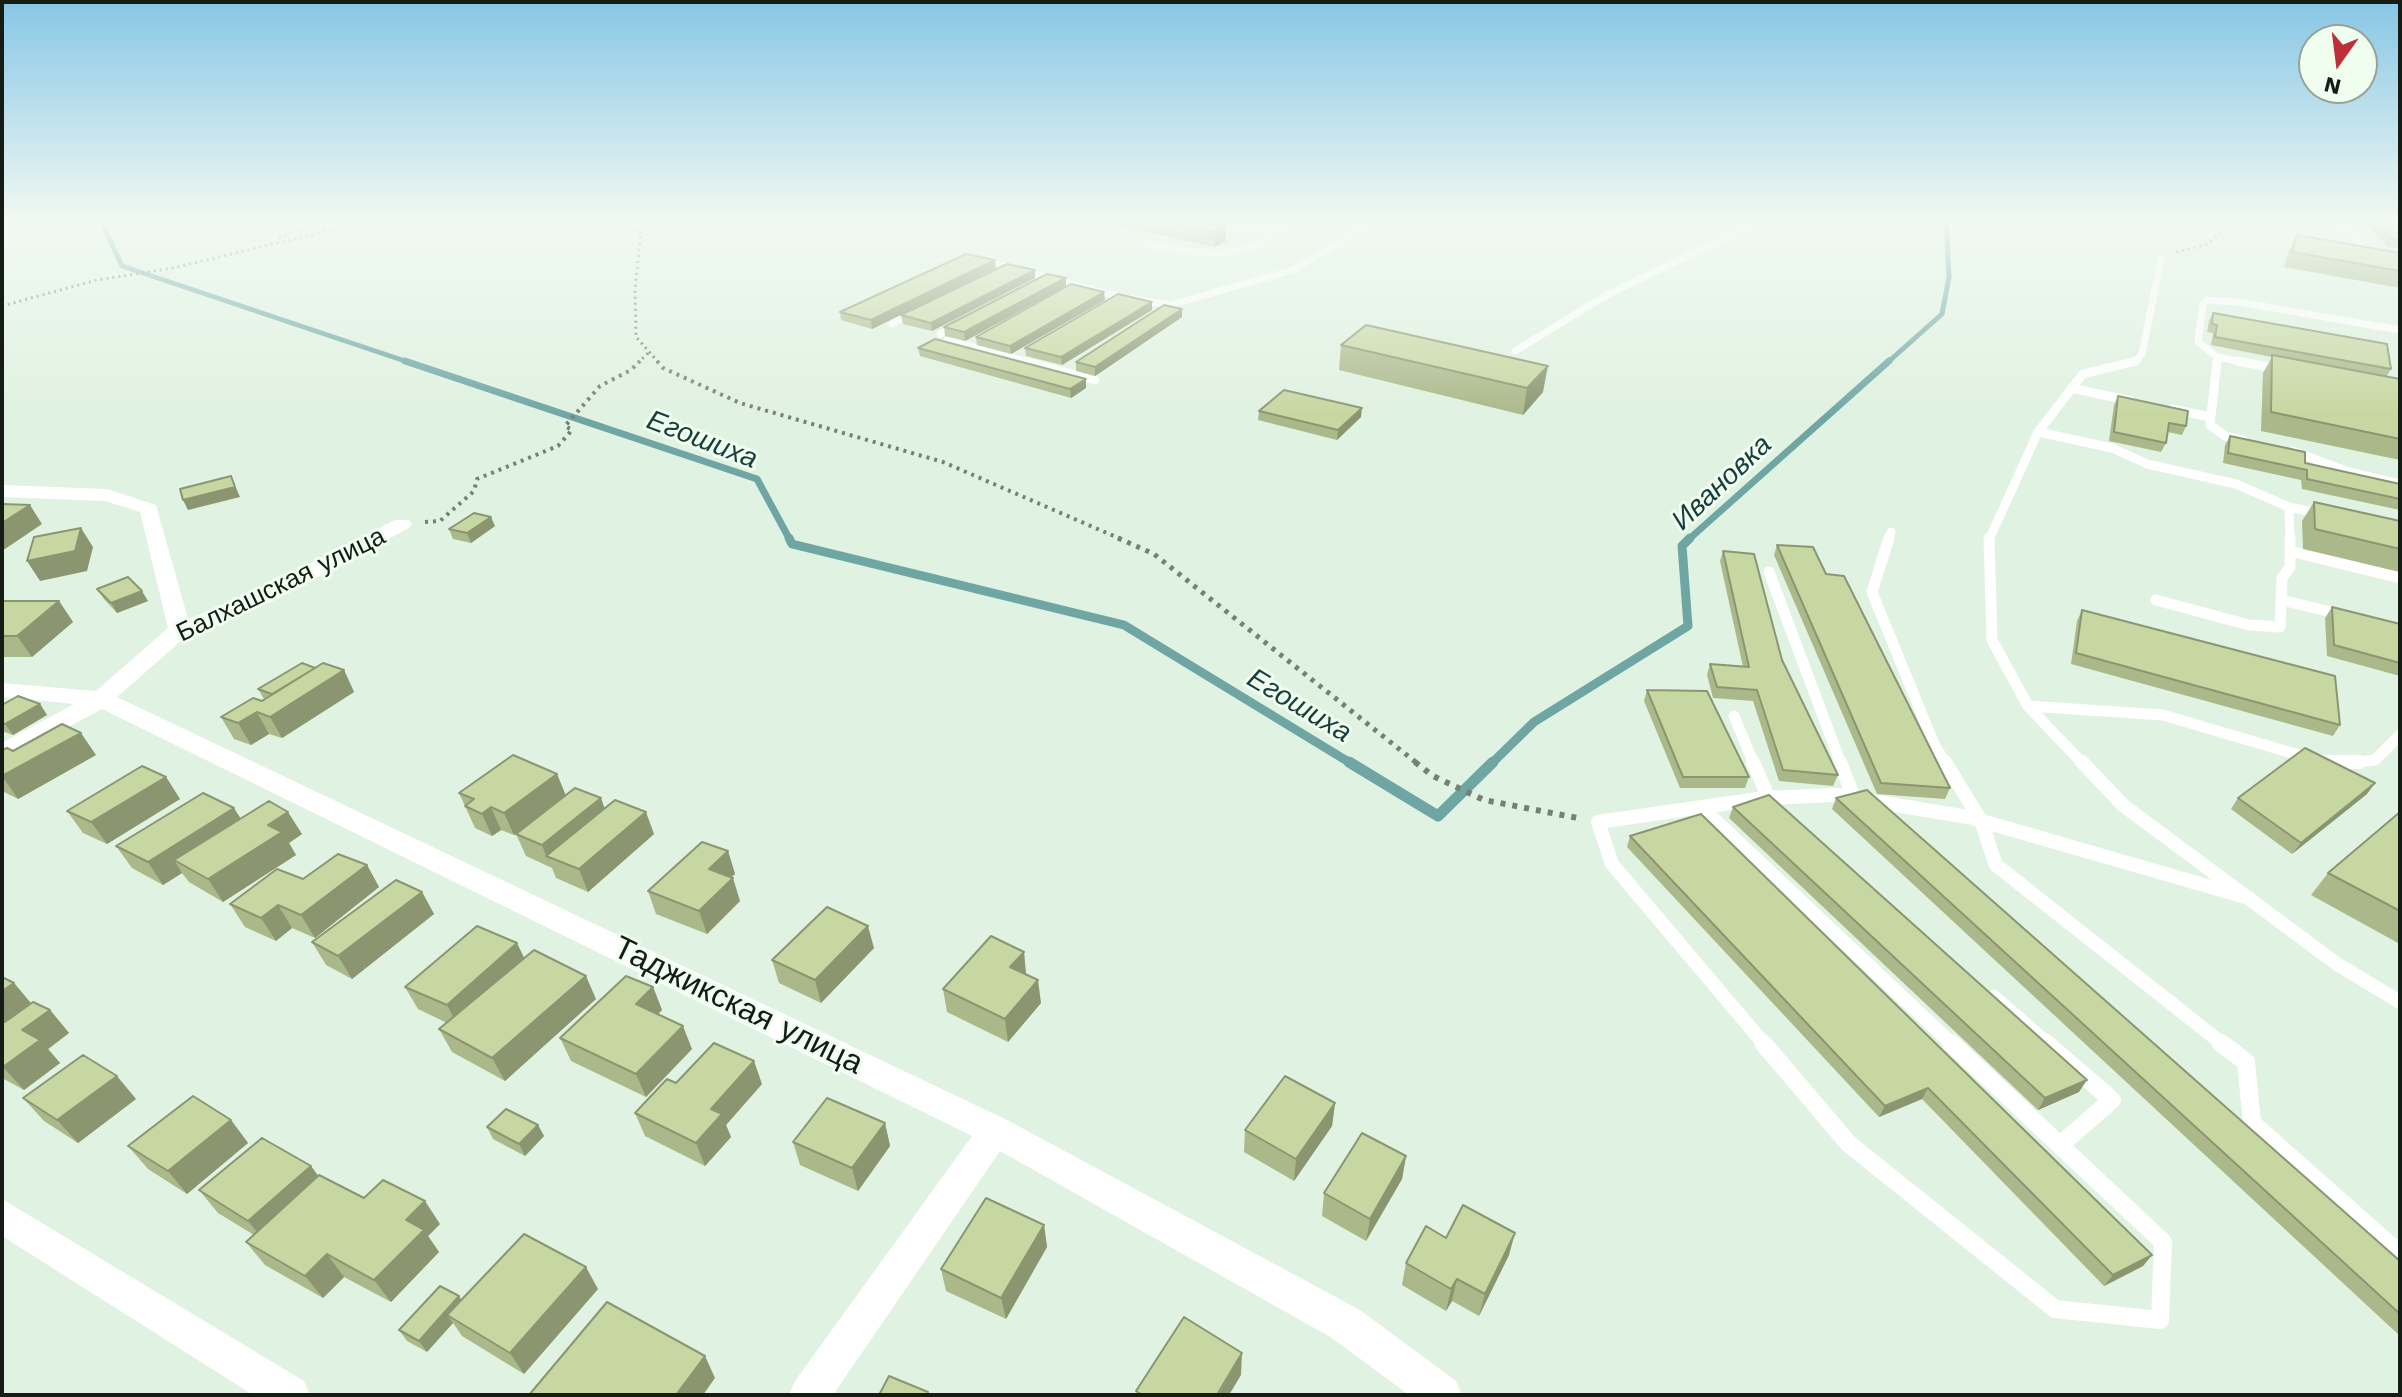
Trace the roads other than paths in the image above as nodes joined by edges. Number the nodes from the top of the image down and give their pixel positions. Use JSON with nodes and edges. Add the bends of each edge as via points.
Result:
{"nodes":[{"id":1,"x":1075,"y":286,"type":"edge"},
{"id":2,"x":1081,"y":286,"type":"edge"},
{"id":3,"x":1236,"y":286,"type":"edge"},
{"id":4,"x":1625,"y":286,"type":"edge"},
{"id":5,"x":2156,"y":286,"type":"edge"},
{"id":6,"x":1063,"y":293,"type":"edge"},
{"id":7,"x":1120,"y":297,"type":"junction"},
{"id":8,"x":930,"y":304,"type":"edge"},
{"id":9,"x":1107,"y":304,"type":"edge"},
{"id":10,"x":1170,"y":305,"type":"junction"},
{"id":11,"x":1157,"y":314,"type":"edge"},
{"id":12,"x":966,"y":320,"type":"edge"},
{"id":13,"x":892,"y":324,"type":"dead end"},
{"id":14,"x":2400,"y":330,"type":"edge"},
{"id":15,"x":980,"y":337,"type":"edge"},
{"id":16,"x":967,"y":345,"type":"junction"},
{"id":17,"x":1028,"y":350,"type":"edge"},
{"id":18,"x":1515,"y":351,"type":"dead end"},
{"id":19,"x":2217,"y":357,"type":"junction"},
{"id":20,"x":1015,"y":358,"type":"junction"},
{"id":21,"x":1076,"y":363,"type":"edge"},
{"id":22,"x":1063,"y":371,"type":"junction"},
{"id":23,"x":2293,"y":372,"type":"edge"},
{"id":24,"x":1095,"y":380,"type":"dead end"},
{"id":25,"x":2071,"y":388,"type":"junction"},
{"id":26,"x":2149,"y":405,"type":"edge"},
{"id":27,"x":2164,"y":408,"type":"edge"},
{"id":28,"x":2211,"y":417,"type":"junction"},
{"id":29,"x":2038,"y":432,"type":"junction"},
{"id":30,"x":2253,"y":442,"type":"edge"},
{"id":31,"x":2279,"y":448,"type":"edge"},
{"id":32,"x":2400,"y":484,"type":"edge"},
{"id":33,"x":2,"y":491,"type":"edge"},
{"id":34,"x":2289,"y":507,"type":"junction"},
{"id":35,"x":2331,"y":516,"type":"edge"},
{"id":36,"x":402,"y":524,"type":"road end"},
{"id":37,"x":1891,"y":532,"type":"dead end"},
{"id":38,"x":2290,"y":551,"type":"junction"},
{"id":39,"x":1769,"y":572,"type":"dead end"},
{"id":40,"x":2400,"y":578,"type":"edge"},
{"id":41,"x":2156,"y":600,"type":"dead end"},
{"id":42,"x":2282,"y":600,"type":"junction"},
{"id":43,"x":2356,"y":619,"type":"edge"},
{"id":44,"x":180,"y":630,"type":"junction"},
{"id":45,"x":2,"y":690,"type":"edge"},
{"id":46,"x":101,"y":699,"type":"junction"},
{"id":47,"x":2028,"y":706,"type":"junction"},
{"id":48,"x":1734,"y":716,"type":"dead end"},
{"id":49,"x":2400,"y":735,"type":"edge"},
{"id":50,"x":2,"y":754,"type":"edge"},
{"id":51,"x":1765,"y":798,"type":"junction"},
{"id":52,"x":1854,"y":798,"type":"junction"},
{"id":53,"x":1703,"y":809,"type":"junction"},
{"id":54,"x":1789,"y":818,"type":"edge"},
{"id":55,"x":1981,"y":821,"type":"junction"},
{"id":56,"x":2249,"y":898,"type":"junction"},
{"id":57,"x":1980,"y":985,"type":"edge"},
{"id":58,"x":2400,"y":1002,"type":"edge"},
{"id":59,"x":995,"y":1131,"type":"junction"},
{"id":60,"x":2060,"y":1145,"type":"junction"},
{"id":61,"x":2,"y":1216,"type":"edge"},
{"id":62,"x":2400,"y":1254,"type":"edge"},
{"id":63,"x":290,"y":1395,"type":"edge"},
{"id":64,"x":809,"y":1395,"type":"edge"},
{"id":65,"x":1442,"y":1395,"type":"edge"}],
"edges":[{"from":1,"to":6,"type":"lane"},
{"from":2,"to":7,"type":"lane"},
{"from":3,"to":10,"type":"lane"},
{"from":4,"to":18,"type":"lane"},
{"from":5,"to":25,"type":"lane","via":[[2142,354],[2134,363],[2083,374]]},
{"from":7,"to":9,"type":"lane"},
{"from":7,"to":10,"type":"lane"},
{"from":8,"to":13,"type":"lane"},
{"from":10,"to":11,"type":"lane"},
{"from":12,"to":16,"type":"lane","via":[[944,337]]},
{"from":14,"to":19,"type":"lane","via":[[2207,300],[2198,342]]},
{"from":15,"to":16,"type":"lane"},
{"from":16,"to":20,"type":"lane"},
{"from":17,"to":20,"type":"lane"},
{"from":19,"to":23,"type":"lane"},
{"from":19,"to":28,"type":"lane"},
{"from":20,"to":22,"type":"lane"},
{"from":21,"to":22,"type":"lane"},
{"from":22,"to":24,"type":"lane"},
{"from":25,"to":26,"type":"lane"},
{"from":25,"to":29,"type":"lane"},
{"from":27,"to":28,"type":"lane"},
{"from":28,"to":30,"type":"lane","via":[[2214,430]]},
{"from":29,"to":34,"type":"lane","via":[[2236,484]]},
{"from":29,"to":47,"type":"lane","via":[[1989,536],[1992,640]]},
{"from":31,"to":32,"type":"lane"},
{"from":33,"to":44,"type":"street","via":[[107,495],[149,509]]},
{"from":34,"to":35,"type":"lane"},
{"from":34,"to":38,"type":"lane"},
{"from":36,"to":44,"type":"street","name":"Балхашская улица","via":[[267,595]]},
{"from":37,"to":55,"type":"lane","via":[[1872,592],[1934,744]]},
{"from":38,"to":40,"type":"lane"},
{"from":38,"to":42,"type":"lane"},
{"from":39,"to":52,"type":"lane"},
{"from":41,"to":42,"type":"lane","via":[[2269,628],[2280,627]]},
{"from":42,"to":43,"type":"lane"},
{"from":44,"to":46,"type":"street","name":"Балхашская улица"},
{"from":45,"to":46,"type":"street","name":"Таджикская улица"},
{"from":46,"to":50,"type":"street","name":"Балхашская улица"},
{"from":46,"to":59,"type":"street","name":"Таджикская улица"},
{"from":47,"to":49,"type":"lane","via":[[2163,715],[2340,764],[2375,760]]},
{"from":47,"to":56,"type":"lane","via":[[2124,806]]},
{"from":48,"to":51,"type":"lane"},
{"from":51,"to":52,"type":"lane"},
{"from":51,"to":53,"type":"lane"},
{"from":51,"to":54,"type":"lane"},
{"from":52,"to":55,"type":"lane"},
{"from":53,"to":60,"type":"lane"},
{"from":53,"to":60,"type":"lane","via":[[1598,822],[1612,864],[1849,1144],[2055,1309],[2160,1320],[2163,1242]]},
{"from":55,"to":56,"type":"lane"},
{"from":55,"to":62,"type":"lane","via":[[1996,865],[2246,1062],[2252,1123]]},
{"from":56,"to":58,"type":"lane","via":[[2337,964]]},
{"from":57,"to":60,"type":"lane","via":[[2112,1100]]},
{"from":59,"to":64,"type":"street"},
{"from":59,"to":65,"type":"street","name":"Таджикская улица","via":[[1346,1324]]},
{"from":61,"to":63,"type":"street"}]}
